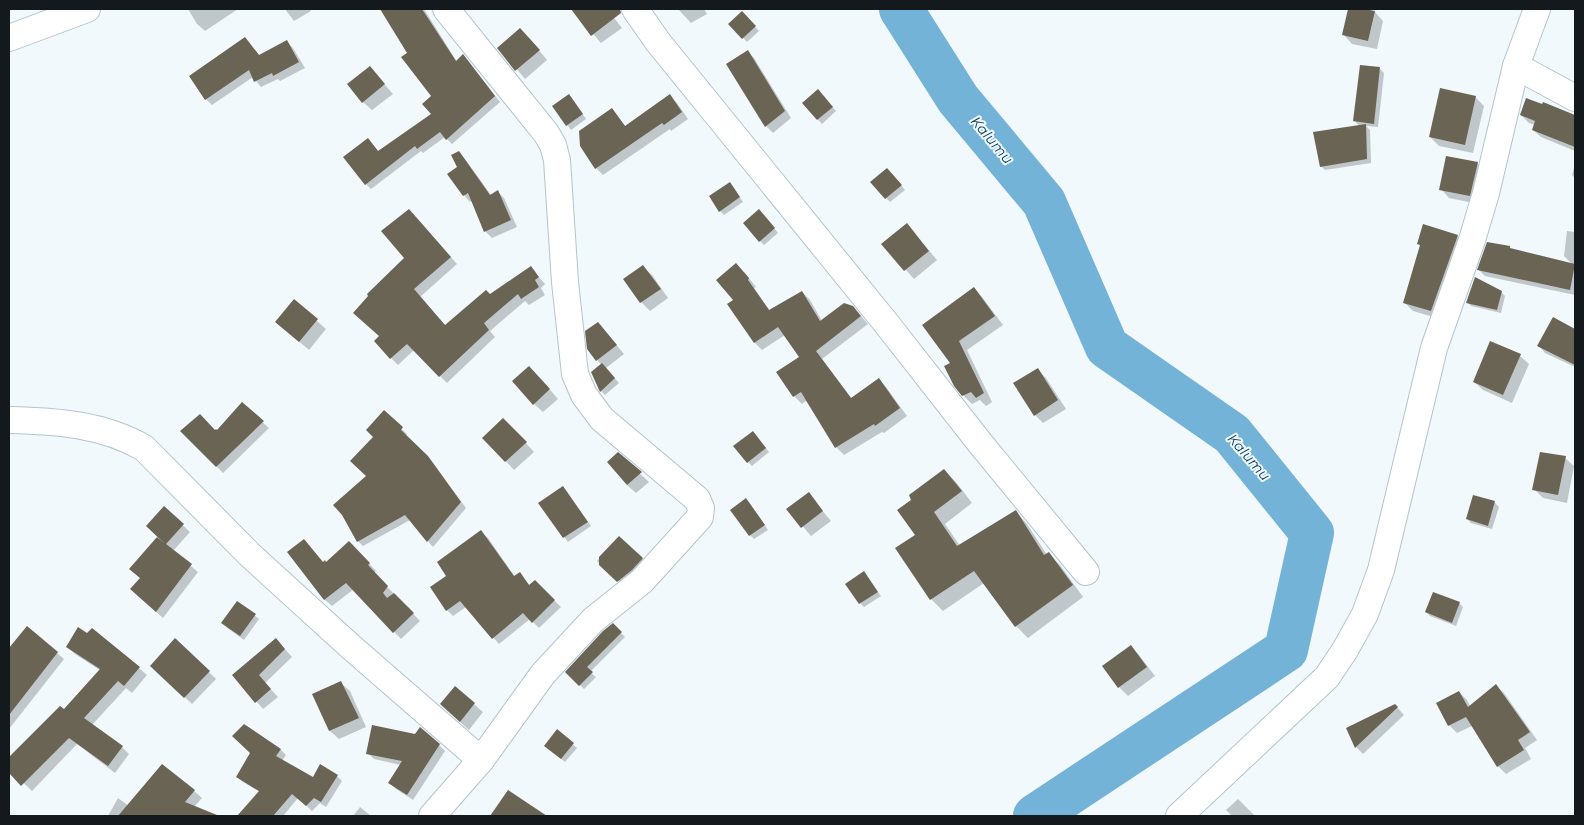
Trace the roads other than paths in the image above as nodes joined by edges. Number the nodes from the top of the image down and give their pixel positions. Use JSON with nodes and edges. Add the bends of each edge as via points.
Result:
{"nodes":[{"id":1,"x":88,"y":9,"type":"edge"},
{"id":2,"x":446,"y":9,"type":"edge"},
{"id":3,"x":635,"y":9,"type":"edge"},
{"id":4,"x":1537,"y":9,"type":"edge"},
{"id":5,"x":9,"y":38,"type":"edge"},
{"id":6,"x":1516,"y":66,"type":"junction"},
{"id":7,"x":1575,"y":98,"type":"edge"},
{"id":8,"x":9,"y":420,"type":"edge"},
{"id":9,"x":1086,"y":572,"type":"dead end"},
{"id":10,"x":481,"y":760,"type":"junction"},
{"id":11,"x":432,"y":816,"type":"edge"},
{"id":12,"x":1179,"y":816,"type":"edge"}],
"edges":[{"from":1,"to":5,"type":"street"},
{"from":2,"to":10,"type":"street","via":[[553,145],[557,160],[575,374],[584,395],[602,419],[697,499],[701,508],[700,517],[642,581],[593,620],[543,674]]},
{"from":3,"to":9,"type":"street","via":[[980,444]]},
{"from":4,"to":6,"type":"street"},
{"from":6,"to":7,"type":"street"},
{"from":6,"to":12,"type":"street","via":[[1486,193],[1434,348],[1381,570],[1365,614],[1326,676]]},
{"from":8,"to":10,"type":"street","via":[[76,425],[112,433],[144,448],[249,554]]},
{"from":10,"to":11,"type":"street"}]}
